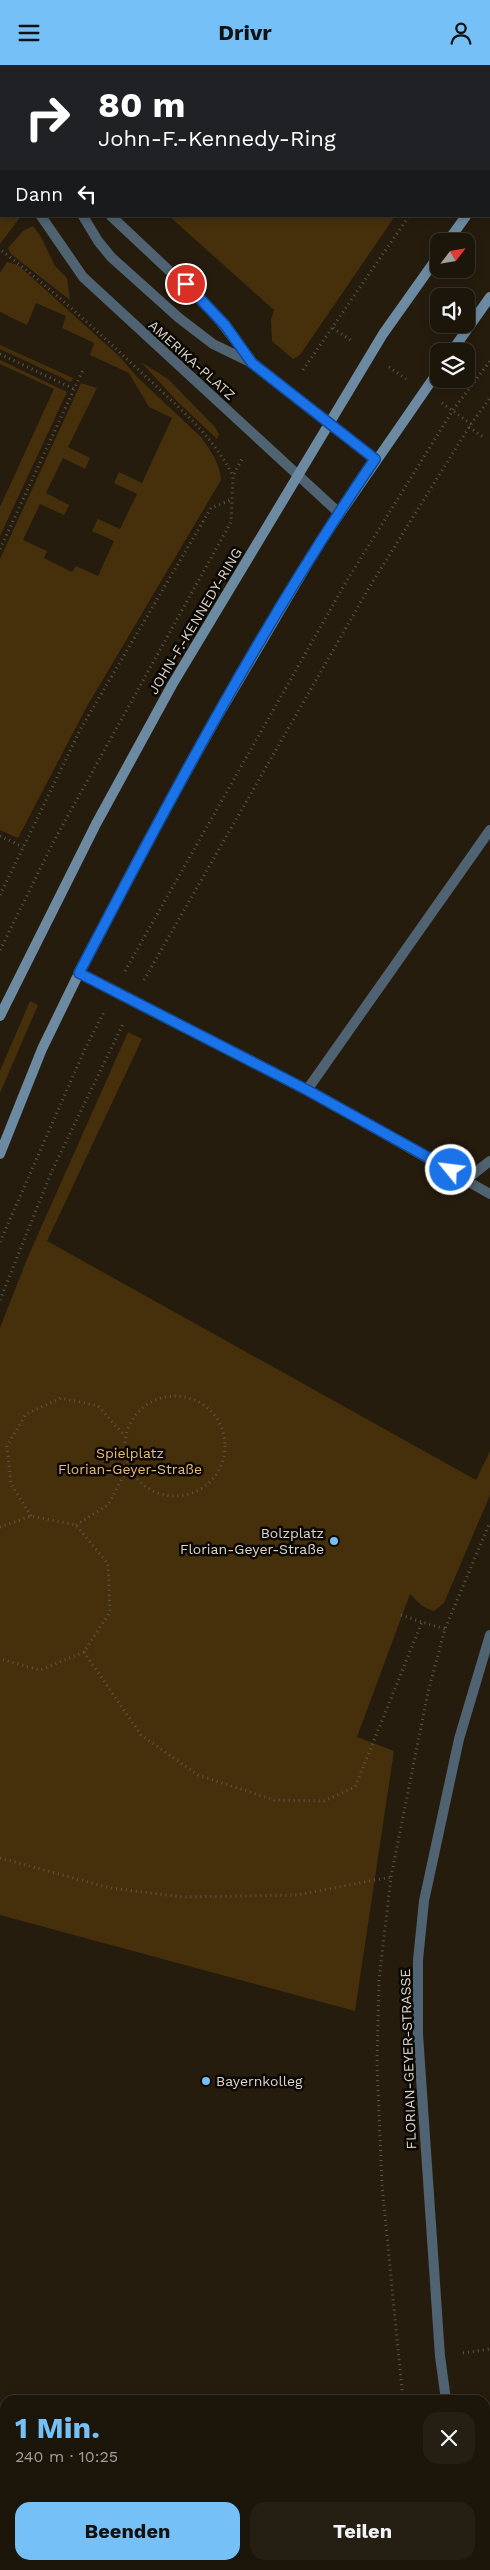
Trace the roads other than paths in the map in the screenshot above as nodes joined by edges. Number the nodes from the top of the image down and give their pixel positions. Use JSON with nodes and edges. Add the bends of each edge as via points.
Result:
{"nodes":[{"id":1,"x":42,"y":217,"type":"edge"},
{"id":2,"x":85,"y":217,"type":"edge"},
{"id":3,"x":112,"y":217,"type":"edge"},
{"id":4,"x":465,"y":217,"type":"edge"},
{"id":5,"x":454,"y":233,"type":"edge"},
{"id":6,"x":430,"y":268,"type":"edge"},
{"id":7,"x":490,"y":297,"type":"edge"},
{"id":8,"x":458,"y":343,"type":"edge"},
{"id":9,"x":252,"y":363,"type":"junction"},
{"id":10,"x":430,"y":383,"type":"edge"},
{"id":11,"x":330,"y":423,"type":"junction"},
{"id":12,"x":375,"y":459,"type":"junction"},
{"id":13,"x":298,"y":475,"type":"junction"},
{"id":14,"x":339,"y":513,"type":"junction"},
{"id":15,"x":490,"y":830,"type":"edge"},
{"id":16,"x":79,"y":973,"type":"junction"},
{"id":17,"x":0,"y":1016,"type":"edge"},
{"id":18,"x":307,"y":1090,"type":"junction"},
{"id":19,"x":0,"y":1154,"type":"edge"},
{"id":20,"x":490,"y":1161,"type":"edge"},
{"id":21,"x":467,"y":1179,"type":"junction"},
{"id":22,"x":490,"y":1194,"type":"edge"},
{"id":23,"x":490,"y":1635,"type":"edge"},
{"id":24,"x":445,"y":2395,"type":"edge"}],
"edges":[{"from":1,"to":13,"type":"street","name":"AMERIKA-PLATZ","via":[[83,277]]},
{"from":2,"to":9,"type":"street","name":"AMERIKA-PLATZ","via":[[102,247],[141,286],[213,344]]},
{"from":3,"to":9,"type":"street","name":"AMERIKA-PLATZ","via":[[207,305]]},
{"from":4,"to":5,"type":"main road"},
{"from":6,"to":11,"type":"main road","name":"JOHN-F.-KENNEDY-RING"},
{"from":7,"to":8,"type":"main road"},
{"from":9,"to":11,"type":"street","name":"AMERIKA-PLATZ"},
{"from":10,"to":12,"type":"main road"},
{"from":11,"to":12,"type":"street","name":"AMERIKA-PLATZ"},
{"from":11,"to":13,"type":"main road","name":"JOHN-F.-KENNEDY-RING"},
{"from":12,"to":14,"type":"main road"},
{"from":13,"to":14,"type":"street","name":"AMERIKA-PLATZ"},
{"from":13,"to":17,"type":"main road","name":"JOHN-F.-KENNEDY-RING","via":[[172,685],[96,824]]},
{"from":14,"to":16,"type":"main road","via":[[216,719]]},
{"from":15,"to":18,"type":"street"},
{"from":16,"to":18,"type":"street"},
{"from":16,"to":19,"type":"main road","via":[[42,1049]]},
{"from":18,"to":21,"type":"street"},
{"from":20,"to":21,"type":"street"},
{"from":21,"to":22,"type":"street"},
{"from":23,"to":24,"type":"street","name":"FLORIAN-GEYER-STRASSE","via":[[459,1739],[424,1901],[418,1960],[418,2044]]}]}
